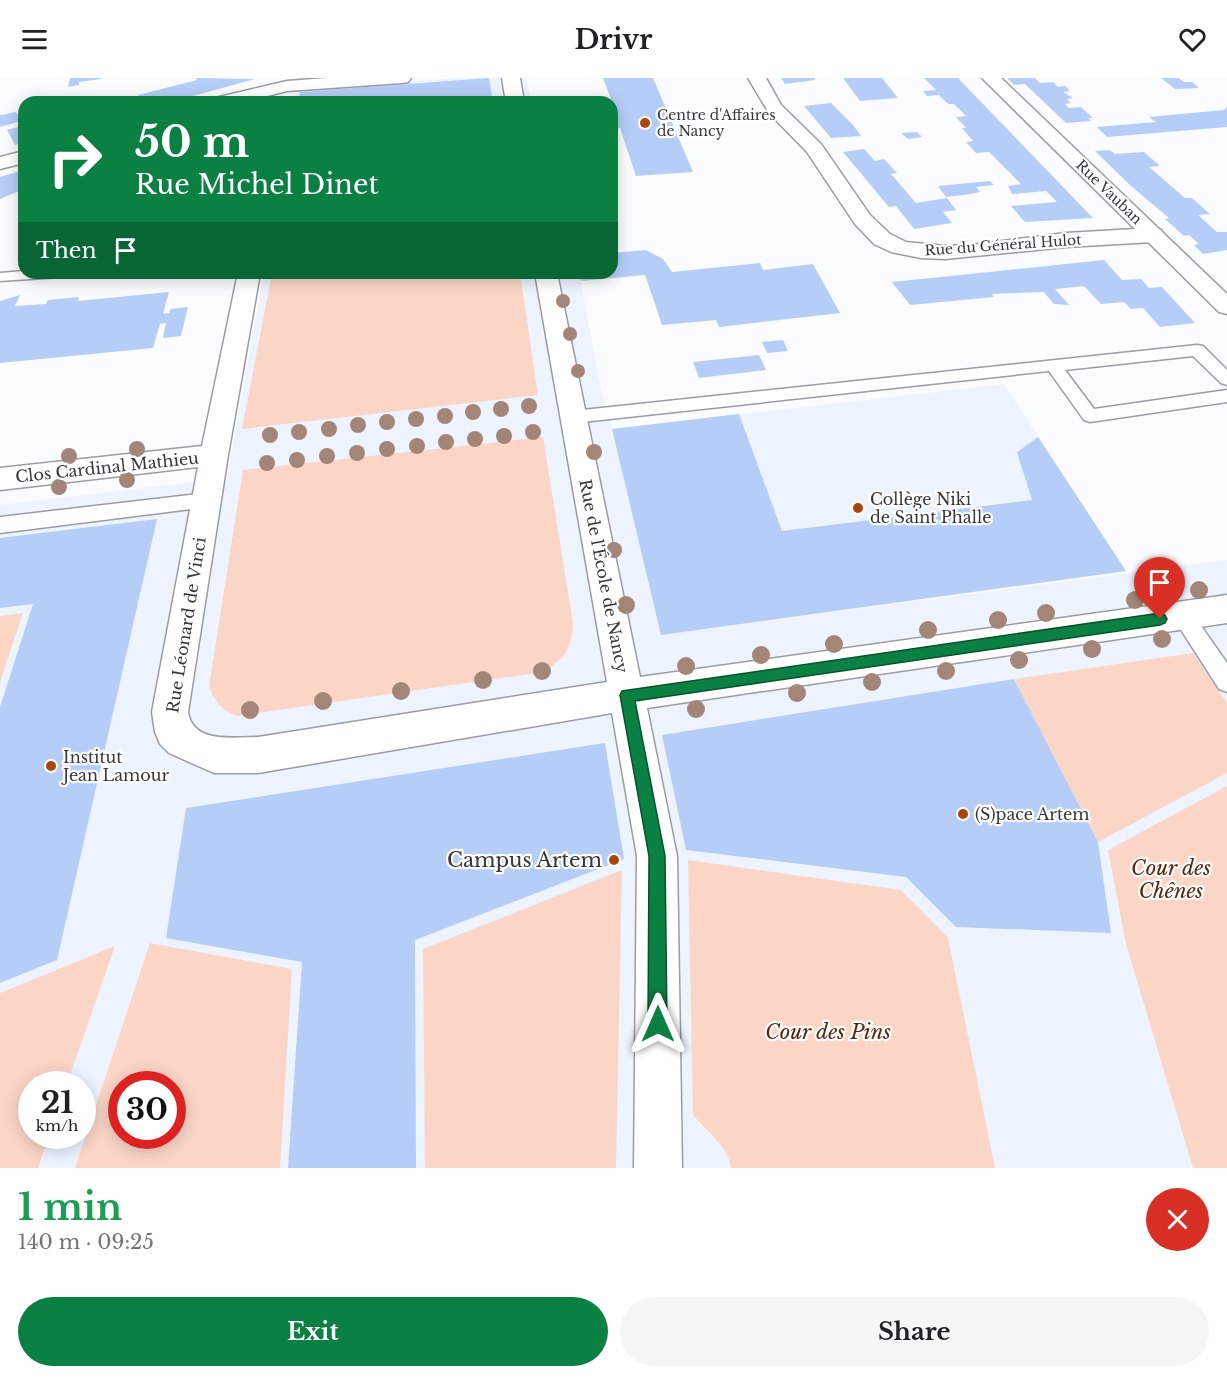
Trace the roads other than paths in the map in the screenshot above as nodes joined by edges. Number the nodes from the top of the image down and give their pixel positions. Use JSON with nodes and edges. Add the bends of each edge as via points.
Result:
{"nodes":[{"id":1,"x":402,"y":78,"type":"edge"},
{"id":2,"x":511,"y":78,"type":"edge"},
{"id":3,"x":757,"y":78,"type":"edge"},
{"id":4,"x":991,"y":78,"type":"edge"},
{"id":5,"x":285,"y":89,"type":"edge"},
{"id":6,"x":251,"y":96,"type":"edge"},
{"id":7,"x":514,"y":96,"type":"edge"},
{"id":8,"x":18,"y":158,"type":"edge"},
{"id":9,"x":0,"y":163,"type":"edge"},
{"id":10,"x":1153,"y":236,"type":"junction"},
{"id":11,"x":18,"y":276,"type":"edge"},
{"id":12,"x":0,"y":278,"type":"edge"},
{"id":13,"x":248,"y":279,"type":"edge"},
{"id":14,"x":547,"y":279,"type":"edge"},
{"id":15,"x":1227,"y":307,"type":"edge"},
{"id":16,"x":1053,"y":365,"type":"junction"},
{"id":17,"x":1227,"y":379,"type":"edge"},
{"id":18,"x":1227,"y":396,"type":"edge"},
{"id":19,"x":573,"y":417,"type":"junction"},
{"id":20,"x":214,"y":455,"type":"junction"},
{"id":21,"x":0,"y":479,"type":"edge"},
{"id":22,"x":207,"y":500,"type":"junction"},
{"id":23,"x":0,"y":525,"type":"edge"},
{"id":24,"x":1227,"y":609,"type":"edge"},
{"id":25,"x":1183,"y":616,"type":"junction"},
{"id":26,"x":1227,"y":682,"type":"edge"},
{"id":27,"x":627,"y":695,"type":"junction"},
{"id":28,"x":665,"y":1160,"type":"edge"}],
"edges":[{"from":1,"to":5,"type":"street"},
{"from":2,"to":7,"type":"street"},
{"from":3,"to":10,"type":"street","name":"Rue du Général Hulot","via":[[773,107],[798,128],[873,230],[896,246],[944,253],[1066,240]]},
{"from":4,"to":10,"type":"street","name":"Rue Vauban"},
{"from":5,"to":6,"type":"street"},
{"from":8,"to":9,"type":"street"},
{"from":10,"to":15,"type":"street","name":"Rue Vauban"},
{"from":11,"to":12,"type":"lane"},
{"from":13,"to":20,"type":"street","name":"Rue Léonard de Vinci"},
{"from":14,"to":19,"type":"street","name":"Rue de l'École de Nancy"},
{"from":16,"to":17,"type":"lane","via":[[1197,350]]},
{"from":16,"to":18,"type":"lane","via":[[1090,416]]},
{"from":16,"to":19,"type":"lane"},
{"from":19,"to":27,"type":"street","name":"Rue de l'École de Nancy"},
{"from":20,"to":21,"type":"street","name":"Clos Cardinal Mathieu"},
{"from":20,"to":22,"type":"street","name":"Rue Léonard de Vinci"},
{"from":22,"to":23,"type":"lane"},
{"from":22,"to":27,"type":"street","name":"Rue Léonard de Vinci","via":[[170,712],[173,732],[183,741],[214,755],[258,755]]},
{"from":24,"to":25,"type":"street","name":"Rue Léonard de Vinci"},
{"from":25,"to":26,"type":"lane"},
{"from":25,"to":27,"type":"street","name":"Rue Léonard de Vinci"},
{"from":27,"to":28,"type":"street","name":"Rue de l'École de Nancy","via":[[657,856]]}]}
